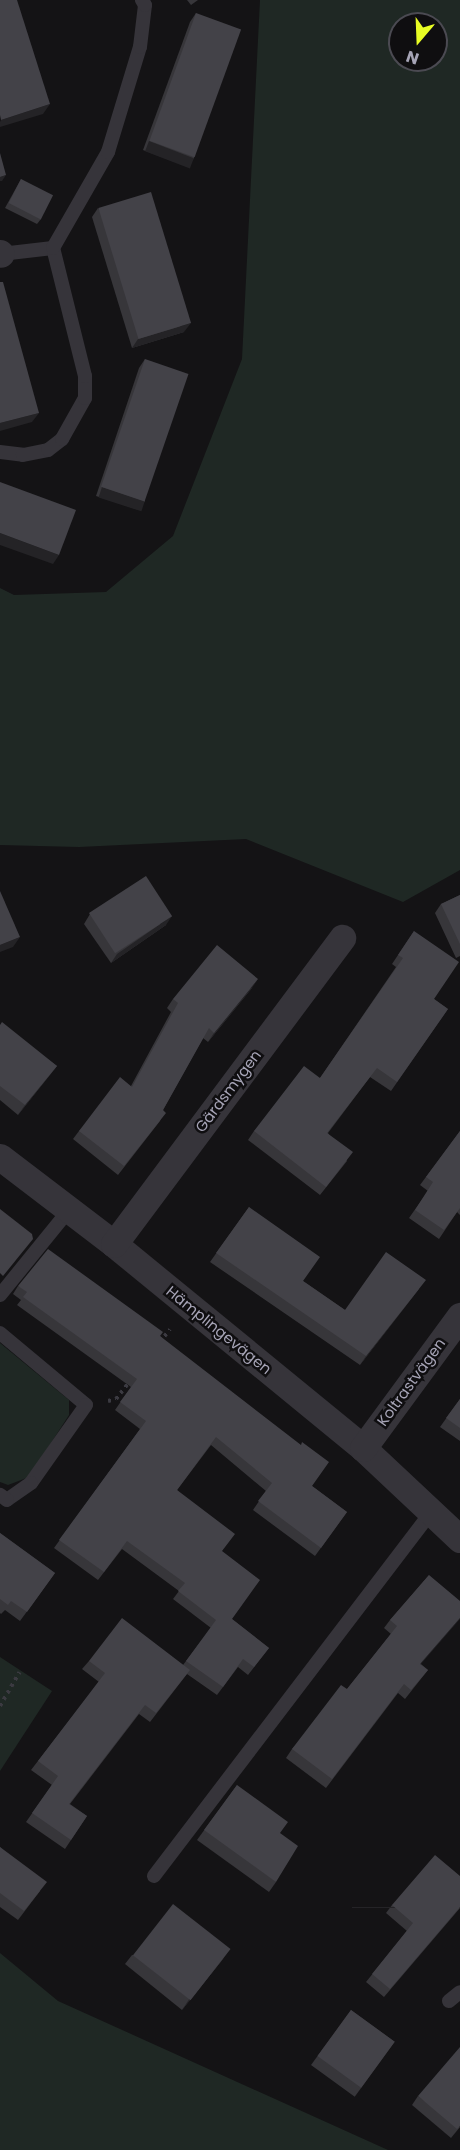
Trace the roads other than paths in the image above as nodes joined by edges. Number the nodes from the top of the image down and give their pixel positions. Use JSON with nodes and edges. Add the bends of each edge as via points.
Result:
{"nodes":[{"id":1,"x":142,"y":0,"type":"edge"},
{"id":2,"x":53,"y":248,"type":"junction"},
{"id":3,"x":0,"y":254,"type":"edge"},
{"id":4,"x":0,"y":452,"type":"edge"},
{"id":5,"x":342,"y":938,"type":"dead end"},
{"id":6,"x":0,"y":1157,"type":"edge"},
{"id":7,"x":69,"y":1210,"type":"junction"},
{"id":8,"x":114,"y":1244,"type":"junction"},
{"id":9,"x":0,"y":1295,"type":"edge"},
{"id":10,"x":460,"y":1316,"type":"edge"},
{"id":11,"x":0,"y":1333,"type":"edge"},
{"id":12,"x":363,"y":1448,"type":"junction"},
{"id":13,"x":0,"y":1495,"type":"edge"},
{"id":14,"x":430,"y":1514,"type":"junction"},
{"id":15,"x":460,"y":1539,"type":"edge"},
{"id":16,"x":154,"y":1876,"type":"dead end"}],
"edges":[{"from":1,"to":2,"type":"lane","via":[[145,5],[140,47],[108,152]]},
{"from":2,"to":3,"type":"lane"},
{"from":2,"to":4,"type":"lane","via":[[85,376],[85,398],[67,431],[48,450],[23,456]]},
{"from":5,"to":8,"type":"street","name":"Gärdsmygen"},
{"from":6,"to":7,"type":"street","name":"Hämplingevägen"},
{"from":7,"to":8,"type":"street","name":"Hämplingevägen"},
{"from":7,"to":9,"type":"lane"},
{"from":8,"to":12,"type":"street","name":"Hämplingevägen"},
{"from":10,"to":12,"type":"street","name":"Koltrastvägen"},
{"from":11,"to":13,"type":"lane","via":[[86,1405],[32,1483],[7,1500]]},
{"from":12,"to":14,"type":"street","name":"Hämplingevägen"},
{"from":14,"to":15,"type":"street","name":"Hämplingevägen"},
{"from":14,"to":16,"type":"lane"}]}
